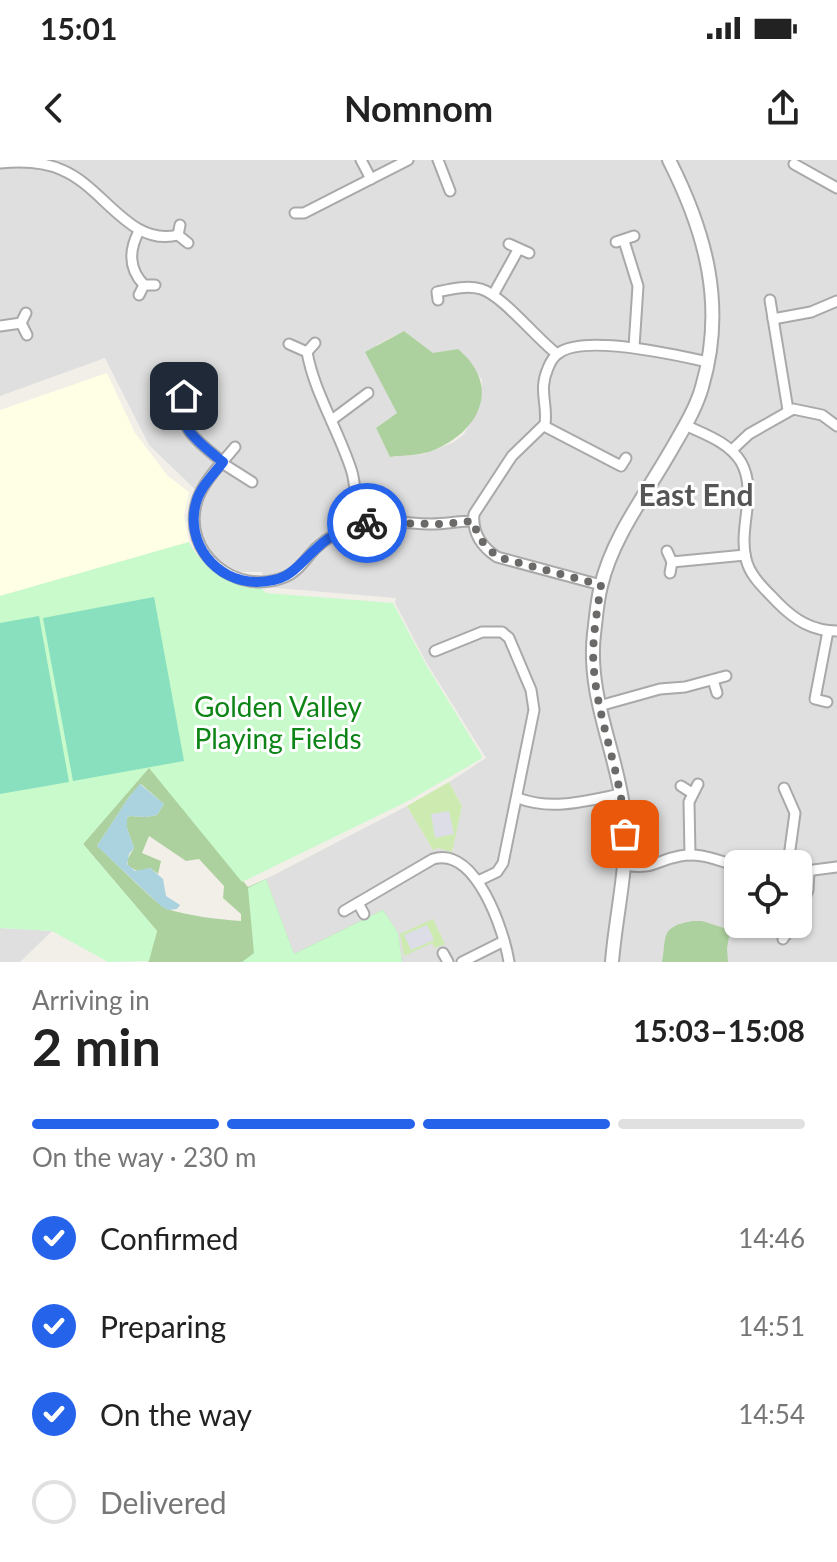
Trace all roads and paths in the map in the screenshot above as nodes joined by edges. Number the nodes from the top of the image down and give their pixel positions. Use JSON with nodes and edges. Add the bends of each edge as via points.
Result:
{"nodes":[{"id":1,"x":361,"y":160,"type":"edge"},
{"id":2,"x":408,"y":160,"type":"edge"},
{"id":3,"x":438,"y":160,"type":"edge"},
{"id":4,"x":669,"y":160,"type":"edge"},
{"id":5,"x":0,"y":163,"type":"edge"},
{"id":6,"x":62,"y":164,"type":"edge"},
{"id":7,"x":794,"y":164,"type":"dead end"},
{"id":8,"x":371,"y":179,"type":"junction"},
{"id":9,"x":445,"y":186,"type":"dead end"},
{"id":10,"x":837,"y":188,"type":"edge"},
{"id":11,"x":309,"y":224,"type":"dead end"},
{"id":12,"x":139,"y":231,"type":"junction"},
{"id":13,"x":625,"y":240,"type":"dead end"},
{"id":14,"x":188,"y":243,"type":"dead end"},
{"id":15,"x":509,"y":244,"type":"dead end"},
{"id":16,"x":518,"y":250,"type":"junction"},
{"id":17,"x":529,"y":253,"type":"dead end"},
{"id":18,"x":144,"y":285,"type":"junction"},
{"id":19,"x":155,"y":285,"type":"dead end"},
{"id":20,"x":139,"y":295,"type":"dead end"},
{"id":21,"x":493,"y":295,"type":"junction"},
{"id":22,"x":438,"y":300,"type":"dead end"},
{"id":23,"x":770,"y":300,"type":"dead end"},
{"id":24,"x":837,"y":301,"type":"edge"},
{"id":25,"x":26,"y":313,"type":"dead end"},
{"id":26,"x":773,"y":319,"type":"junction"},
{"id":27,"x":21,"y":323,"type":"junction"},
{"id":28,"x":0,"y":326,"type":"edge"},
{"id":29,"x":27,"y":335,"type":"dead end"},
{"id":30,"x":315,"y":343,"type":"dead end"},
{"id":31,"x":289,"y":344,"type":"dead end"},
{"id":32,"x":634,"y":347,"type":"junction"},
{"id":33,"x":307,"y":352,"type":"junction"},
{"id":34,"x":557,"y":354,"type":"junction"},
{"id":35,"x":708,"y":362,"type":"junction"},
{"id":36,"x":197,"y":388,"type":"dead end"},
{"id":37,"x":168,"y":393,"type":"dead end"},
{"id":38,"x":368,"y":393,"type":"dead end"},
{"id":39,"x":183,"y":398,"type":"junction"},
{"id":40,"x":788,"y":410,"type":"junction"},
{"id":41,"x":333,"y":419,"type":"junction"},
{"id":42,"x":685,"y":425,"type":"junction"},
{"id":43,"x":544,"y":426,"type":"junction"},
{"id":44,"x":837,"y":426,"type":"edge"},
{"id":45,"x":235,"y":447,"type":"dead end"},
{"id":46,"x":732,"y":450,"type":"junction"},
{"id":47,"x":626,"y":458,"type":"dead end"},
{"id":48,"x":223,"y":463,"type":"junction"},
{"id":49,"x":252,"y":482,"type":"dead end"},
{"id":50,"x":473,"y":521,"type":"junction"},
{"id":51,"x":357,"y":525,"type":"junction"},
{"id":52,"x":667,"y":551,"type":"dead end"},
{"id":53,"x":745,"y":555,"type":"junction"},
{"id":54,"x":672,"y":562,"type":"junction"},
{"id":55,"x":670,"y":573,"type":"dead end"},
{"id":56,"x":601,"y":585,"type":"junction"},
{"id":57,"x":832,"y":631,"type":"edge"},
{"id":58,"x":435,"y":651,"type":"dead end"},
{"id":59,"x":726,"y":676,"type":"dead end"},
{"id":60,"x":713,"y":680,"type":"junction"},
{"id":61,"x":717,"y":693,"type":"dead end"},
{"id":62,"x":827,"y":702,"type":"dead end"},
{"id":63,"x":599,"y":706,"type":"junction"},
{"id":64,"x":681,"y":786,"type":"dead end"},
{"id":65,"x":784,"y":788,"type":"dead end"},
{"id":66,"x":621,"y":794,"type":"junction"},
{"id":67,"x":518,"y":798,"type":"junction"},
{"id":68,"x":804,"y":800,"type":"dead end"},
{"id":69,"x":793,"y":806,"type":"junction"},
{"id":70,"x":790,"y":850,"type":"edge"},
{"id":71,"x":690,"y":855,"type":"junction"},
{"id":72,"x":724,"y":863,"type":"edge"},
{"id":73,"x":623,"y":865,"type":"junction"},
{"id":74,"x":837,"y":867,"type":"edge"},
{"id":75,"x":812,"y":870,"type":"edge"},
{"id":76,"x":478,"y":881,"type":"junction"},
{"id":77,"x":358,"y":903,"type":"junction"},
{"id":78,"x":344,"y":911,"type":"dead end"},
{"id":79,"x":364,"y":914,"type":"dead end"},
{"id":80,"x":504,"y":941,"type":"junction"},
{"id":81,"x":462,"y":962,"type":"edge"},
{"id":82,"x":509,"y":962,"type":"edge"},
{"id":83,"x":612,"y":962,"type":"edge"}],
"edges":[{"from":1,"to":8,"type":"street"},
{"from":2,"to":8,"type":"street"},
{"from":3,"to":9,"type":"street"},
{"from":4,"to":35,"type":"street","via":[[705,250],[714,326]]},
{"from":5,"to":6,"type":"street"},
{"from":6,"to":12,"type":"street"},
{"from":7,"to":10,"type":"street"},
{"from":8,"to":11,"type":"street","via":[[299,213]]},
{"from":12,"to":14,"type":"street","via":[[158,238],[179,230]]},
{"from":12,"to":18,"type":"street","via":[[131,258]]},
{"from":13,"to":32,"type":"street","via":[[638,286]]},
{"from":15,"to":16,"type":"street"},
{"from":16,"to":17,"type":"street"},
{"from":16,"to":21,"type":"street"},
{"from":18,"to":19,"type":"street"},
{"from":18,"to":20,"type":"street"},
{"from":21,"to":22,"type":"street","via":[[454,288],[437,292]]},
{"from":21,"to":34,"type":"street"},
{"from":23,"to":26,"type":"street"},
{"from":24,"to":26,"type":"street"},
{"from":25,"to":27,"type":"street"},
{"from":26,"to":40,"type":"street"},
{"from":27,"to":28,"type":"street"},
{"from":27,"to":29,"type":"street"},
{"from":30,"to":33,"type":"street"},
{"from":31,"to":33,"type":"street"},
{"from":32,"to":34,"type":"street"},
{"from":32,"to":35,"type":"street"},
{"from":33,"to":41,"type":"street","via":[[312,377]]},
{"from":34,"to":43,"type":"street","via":[[542,391]]},
{"from":35,"to":42,"type":"street"},
{"from":36,"to":39,"type":"street"},
{"from":37,"to":39,"type":"street"},
{"from":38,"to":41,"type":"street"},
{"from":39,"to":48,"type":"street","via":[[186,426]]},
{"from":40,"to":44,"type":"street","via":[[818,414]]},
{"from":40,"to":46,"type":"street"},
{"from":41,"to":51,"type":"street","via":[[352,472]]},
{"from":42,"to":46,"type":"street"},
{"from":42,"to":56,"type":"street","via":[[623,533]]},
{"from":43,"to":47,"type":"street","via":[[621,466]]},
{"from":43,"to":50,"type":"street","via":[[512,456]]},
{"from":45,"to":48,"type":"street"},
{"from":46,"to":53,"type":"street","via":[[747,484]]},
{"from":48,"to":49,"type":"street"},
{"from":48,"to":51,"type":"street","via":[[198,497],[193,528],[205,555],[233,577],[256,582],[286,577],[324,542]]},
{"from":50,"to":51,"type":"street"},
{"from":50,"to":56,"type":"street","via":[[479,538],[497,557]]},
{"from":52,"to":54,"type":"street"},
{"from":53,"to":54,"type":"street"},
{"from":53,"to":57,"type":"street","via":[[755,579],[789,614]]},
{"from":54,"to":55,"type":"street"},
{"from":56,"to":63,"type":"street","via":[[593,653]]},
{"from":57,"to":62,"type":"street","via":[[815,699]]},
{"from":58,"to":67,"type":"street","via":[[482,632],[499,631],[509,638],[534,710]]},
{"from":59,"to":60,"type":"street"},
{"from":60,"to":61,"type":"street"},
{"from":60,"to":63,"type":"street"},
{"from":63,"to":66,"type":"street"},
{"from":64,"to":71,"type":"street","via":[[695,789],[689,806]]},
{"from":65,"to":69,"type":"street"},
{"from":66,"to":67,"type":"street","via":[[558,805]]},
{"from":66,"to":73,"type":"street"},
{"from":67,"to":76,"type":"street","via":[[503,866]]},
{"from":68,"to":69,"type":"street"},
{"from":69,"to":70,"type":"street"},
{"from":71,"to":72,"type":"street"},
{"from":71,"to":73,"type":"street","via":[[647,868]]},
{"from":73,"to":83,"type":"street"},
{"from":74,"to":75,"type":"street"},
{"from":76,"to":77,"type":"street","via":[[463,865],[439,857]]},
{"from":76,"to":80,"type":"street"},
{"from":77,"to":78,"type":"street"},
{"from":77,"to":79,"type":"street"},
{"from":80,"to":81,"type":"street"},
{"from":80,"to":82,"type":"street"}]}
